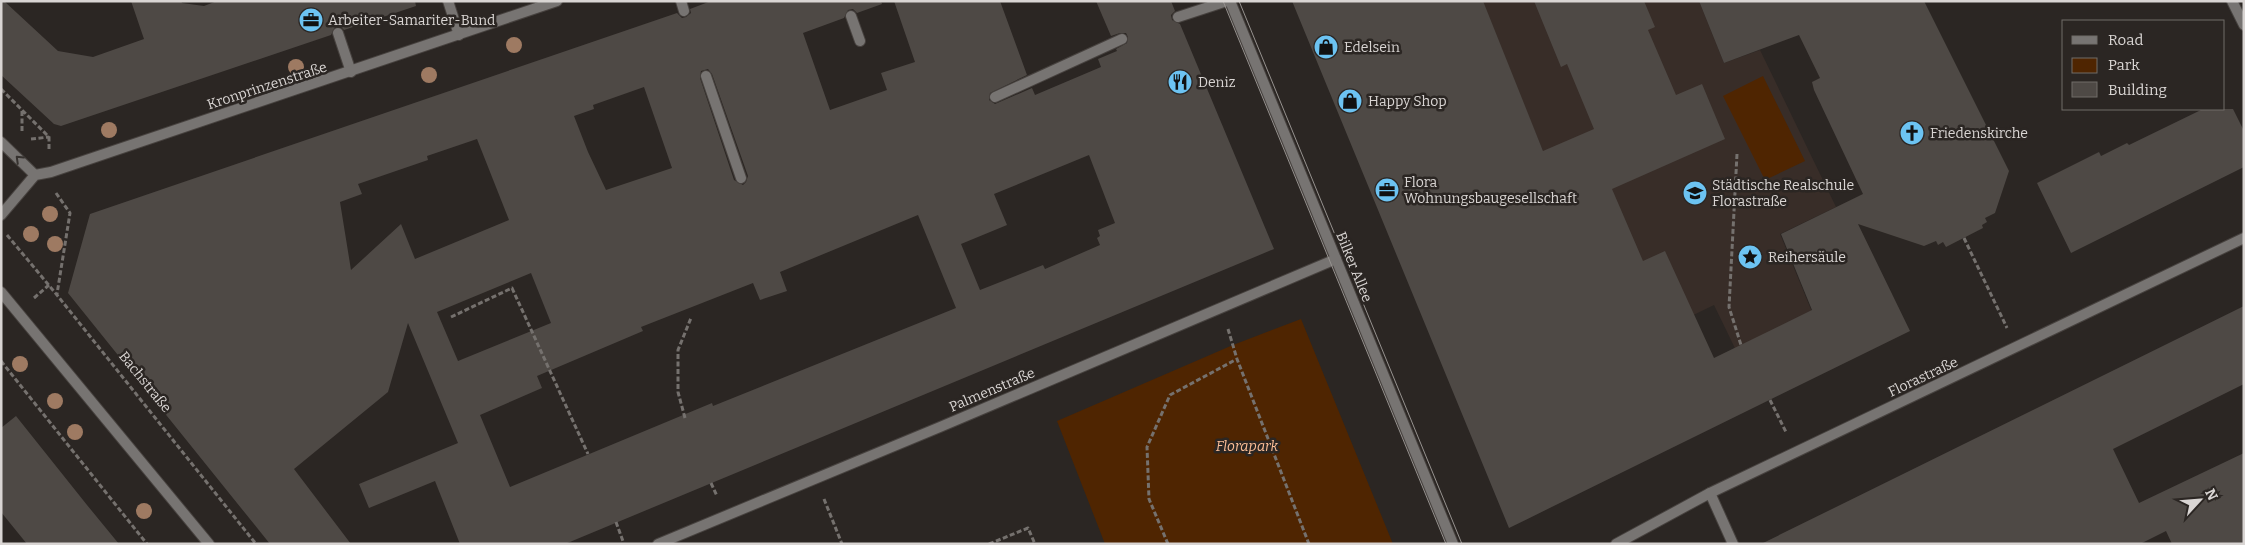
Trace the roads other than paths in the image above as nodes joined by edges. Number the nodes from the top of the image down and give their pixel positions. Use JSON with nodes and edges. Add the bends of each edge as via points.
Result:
{"nodes":[{"id":1,"x":448,"y":1,"type":"edge"},
{"id":2,"x":557,"y":1,"type":"edge"},
{"id":3,"x":1228,"y":1,"type":"edge"},
{"id":4,"x":2232,"y":1,"type":"edge"},
{"id":5,"x":851,"y":16,"type":"dead end"},
{"id":6,"x":1178,"y":18,"type":"dead end"},
{"id":7,"x":2244,"y":25,"type":"edge"},
{"id":8,"x":338,"y":33,"type":"dead end"},
{"id":9,"x":459,"y":35,"type":"junction"},
{"id":10,"x":1122,"y":39,"type":"dead end"},
{"id":11,"x":860,"y":41,"type":"dead end"},
{"id":12,"x":351,"y":72,"type":"junction"},
{"id":13,"x":706,"y":76,"type":"dead end"},
{"id":14,"x":995,"y":97,"type":"dead end"},
{"id":15,"x":1,"y":142,"type":"edge"},
{"id":16,"x":35,"y":175,"type":"junction"},
{"id":17,"x":741,"y":178,"type":"dead end"},
{"id":18,"x":1,"y":215,"type":"edge"},
{"id":19,"x":2244,"y":238,"type":"edge"},
{"id":20,"x":1336,"y":259,"type":"junction"},
{"id":21,"x":1,"y":292,"type":"edge"},
{"id":22,"x":1710,"y":493,"type":"junction"},
{"id":23,"x":209,"y":544,"type":"edge"},
{"id":24,"x":658,"y":544,"type":"edge"},
{"id":25,"x":1453,"y":544,"type":"edge"},
{"id":26,"x":1616,"y":544,"type":"edge"},
{"id":27,"x":1733,"y":544,"type":"edge"}],
"edges":[{"from":1,"to":9,"type":"street"},
{"from":2,"to":9,"type":"street","name":"Kronprinzenstraße"},
{"from":3,"to":6,"type":"street"},
{"from":3,"to":20,"type":"street","name":"Bilker Allee"},
{"from":4,"to":7,"type":"street"},
{"from":5,"to":11,"type":"street"},
{"from":8,"to":12,"type":"street"},
{"from":9,"to":12,"type":"street","name":"Kronprinzenstraße"},
{"from":10,"to":14,"type":"street"},
{"from":12,"to":16,"type":"street","name":"Kronprinzenstraße"},
{"from":13,"to":17,"type":"street"},
{"from":16,"to":15,"type":"street","one_way":true},
{"from":16,"to":18,"type":"street"},
{"from":19,"to":22,"type":"street","name":"Florastraße"},
{"from":20,"to":24,"type":"street","name":"Palmenstraße"},
{"from":20,"to":25,"type":"street","name":"Bilker Allee"},
{"from":21,"to":23,"type":"street"},
{"from":22,"to":26,"type":"street","name":"Florastraße"},
{"from":22,"to":27,"type":"street"}]}
